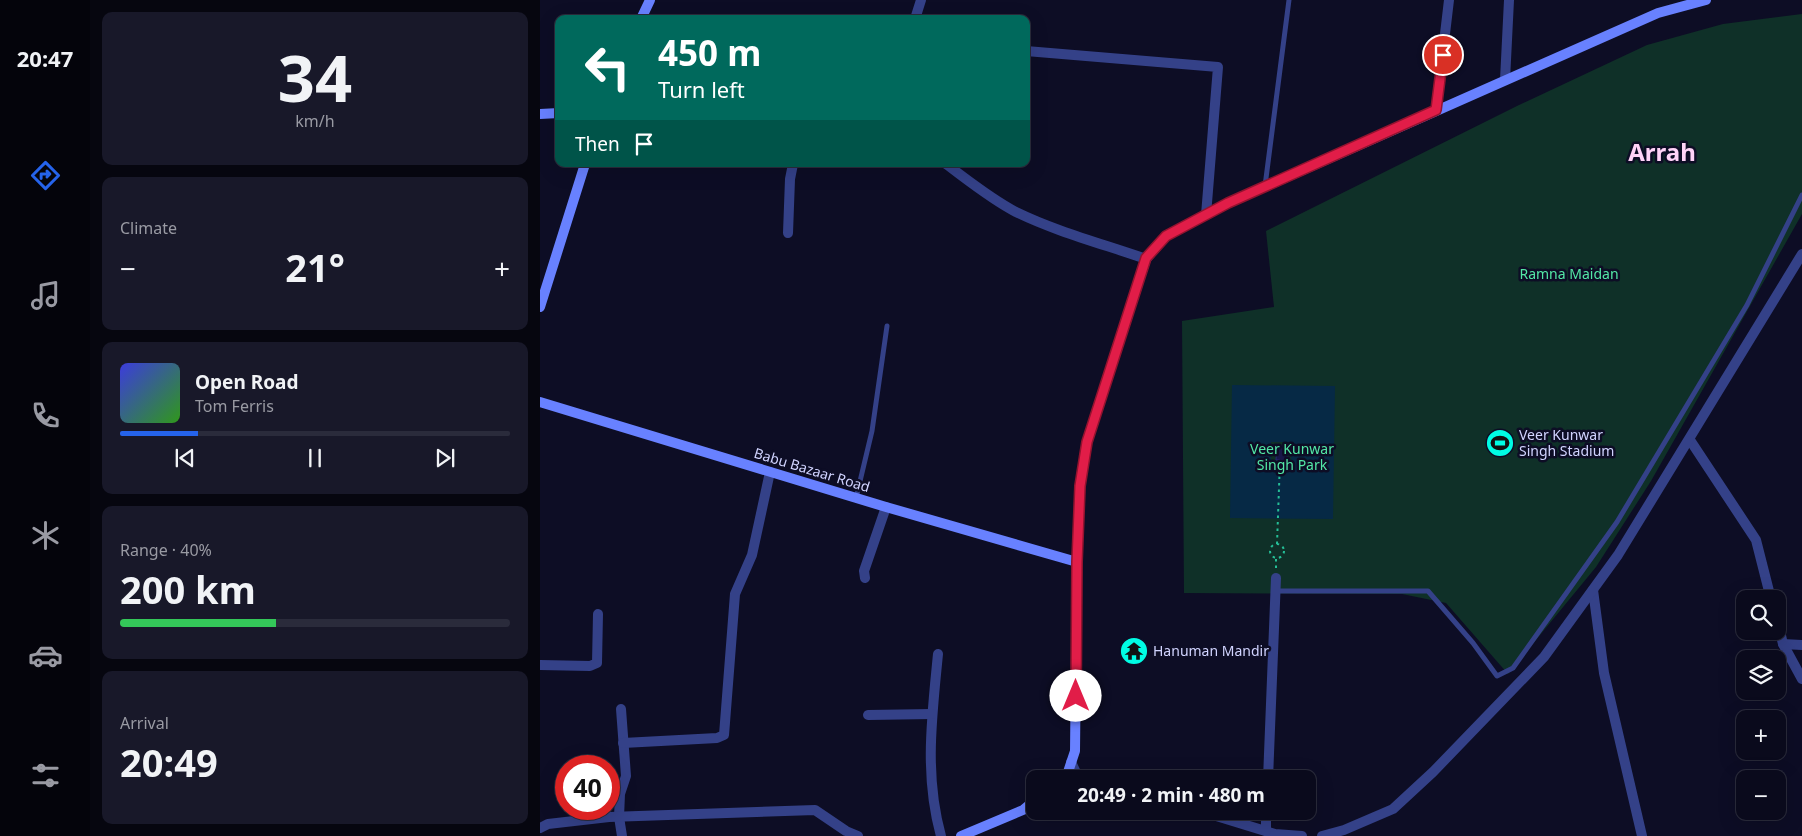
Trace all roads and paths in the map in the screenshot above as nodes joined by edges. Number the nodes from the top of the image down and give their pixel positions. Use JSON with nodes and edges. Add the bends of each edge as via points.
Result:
{"nodes":[{"id":1,"x":650,"y":0,"type":"edge"},
{"id":2,"x":921,"y":0,"type":"edge"},
{"id":3,"x":1289,"y":0,"type":"edge"},
{"id":4,"x":1449,"y":0,"type":"edge"},
{"id":5,"x":1509,"y":0,"type":"edge"},
{"id":6,"x":1706,"y":0,"type":"edge"},
{"id":7,"x":1682,"y":3,"type":"edge"},
{"id":8,"x":643,"y":15,"type":"edge"},
{"id":9,"x":916,"y":15,"type":"edge"},
{"id":10,"x":1030,"y":52,"type":"edge"},
{"id":11,"x":1505,"y":80,"type":"junction"},
{"id":12,"x":1436,"y":110,"type":"junction"},
{"id":13,"x":555,"y":113,"type":"edge"},
{"id":14,"x":540,"y":114,"type":"edge"},
{"id":15,"x":583,"y":167,"type":"edge"},
{"id":16,"x":792,"y":167,"type":"edge"},
{"id":17,"x":950,"y":167,"type":"edge"},
{"id":18,"x":1265,"y":187,"type":"junction"},
{"id":19,"x":1802,"y":196,"type":"edge"},
{"id":20,"x":1206,"y":215,"type":"junction"},
{"id":21,"x":788,"y":232,"type":"dead end"},
{"id":22,"x":1802,"y":254,"type":"edge"},
{"id":23,"x":1146,"y":258,"type":"junction"},
{"id":24,"x":540,"y":307,"type":"edge"},
{"id":25,"x":887,"y":326,"type":"dead end"},
{"id":26,"x":540,"y":402,"type":"edge"},
{"id":27,"x":1690,"y":440,"type":"junction"},
{"id":28,"x":1280,"y":460,"type":"dead end"},
{"id":29,"x":770,"y":472,"type":"junction"},
{"id":30,"x":856,"y":498,"type":"junction"},
{"id":31,"x":886,"y":508,"type":"junction"},
{"id":32,"x":1277,"y":544,"type":"junction"},
{"id":33,"x":1077,"y":562,"type":"junction"},
{"id":34,"x":865,"y":578,"type":"dead end"},
{"id":35,"x":1276,"y":578,"type":"dead end"},
{"id":36,"x":1593,"y":590,"type":"junction"},
{"id":37,"x":1769,"y":590,"type":"edge"},
{"id":38,"x":1275,"y":591,"type":"junction"},
{"id":39,"x":598,"y":614,"type":"dead end"},
{"id":40,"x":1782,"y":640,"type":"edge"},
{"id":41,"x":1783,"y":644,"type":"junction"},
{"id":42,"x":1802,"y":645,"type":"edge"},
{"id":43,"x":938,"y":654,"type":"dead end"},
{"id":44,"x":540,"y":665,"type":"edge"},
{"id":45,"x":1802,"y":679,"type":"edge"},
{"id":46,"x":621,"y":709,"type":"dead end"},
{"id":47,"x":932,"y":714,"type":"junction"},
{"id":48,"x":868,"y":715,"type":"dead end"},
{"id":49,"x":623,"y":743,"type":"junction"},
{"id":50,"x":1071,"y":762,"type":"junction"},
{"id":51,"x":1069,"y":770,"type":"edge"},
{"id":52,"x":1075,"y":770,"type":"edge"},
{"id":53,"x":1268,"y":770,"type":"edge"},
{"id":54,"x":620,"y":794,"type":"edge"},
{"id":55,"x":1026,"y":808,"type":"edge"},
{"id":56,"x":620,"y":817,"type":"edge"},
{"id":57,"x":589,"y":820,"type":"edge"},
{"id":58,"x":619,"y":820,"type":"edge"},
{"id":59,"x":1230,"y":820,"type":"edge"},
{"id":60,"x":1266,"y":820,"type":"edge"},
{"id":61,"x":540,"y":828,"type":"edge"},
{"id":62,"x":1266,"y":831,"type":"junction"},
{"id":63,"x":622,"y":836,"type":"edge"},
{"id":64,"x":858,"y":836,"type":"edge"},
{"id":65,"x":941,"y":836,"type":"edge"},
{"id":66,"x":961,"y":836,"type":"edge"},
{"id":67,"x":1302,"y":836,"type":"edge"},
{"id":68,"x":1322,"y":836,"type":"edge"},
{"id":69,"x":1642,"y":836,"type":"edge"}],
"edges":[{"from":1,"to":8,"type":"street"},
{"from":2,"to":9,"type":"street"},
{"from":3,"to":18,"type":"lane"},
{"from":4,"to":12,"type":"street"},
{"from":5,"to":11,"type":"street"},
{"from":6,"to":7,"type":"street"},
{"from":7,"to":11,"type":"street"},
{"from":10,"to":20,"type":"street","via":[[1218,67]]},
{"from":11,"to":12,"type":"street"},
{"from":12,"to":18,"type":"street"},
{"from":13,"to":14,"type":"street"},
{"from":15,"to":24,"type":"street"},
{"from":16,"to":21,"type":"street"},
{"from":17,"to":23,"type":"street","via":[[994,200],[1017,212],[1054,228]]},
{"from":18,"to":20,"type":"street"},
{"from":19,"to":38,"type":"lane","via":[[1748,305],[1617,522],[1513,668],[1497,676],[1428,592]]},
{"from":20,"to":23,"type":"street","via":[[1166,236]]},
{"from":22,"to":27,"type":"street"},
{"from":23,"to":33,"type":"street","via":[[1087,442],[1080,486]]},
{"from":25,"to":30,"type":"lane","via":[[872,431]]},
{"from":26,"to":29,"type":"street","name":"Babu Bazaar Road"},
{"from":27,"to":36,"type":"street"},
{"from":27,"to":37,"type":"street","via":[[1756,540]]},
{"from":28,"to":32,"type":"path"},
{"from":29,"to":30,"type":"street","name":"Babu Bazaar Road"},
{"from":29,"to":49,"type":"street","via":[[752,555],[735,594],[724,735]]},
{"from":30,"to":31,"type":"street","name":"Babu Bazaar Road"},
{"from":31,"to":33,"type":"street","name":"Babu Bazaar Road"},
{"from":31,"to":34,"type":"street","via":[[864,571]]},
{"from":32,"to":32,"type":"path","via":[[1284,552],[1276,559],[1270,550]]},
{"from":33,"to":50,"type":"street","via":[[1075,751]]},
{"from":35,"to":38,"type":"street"},
{"from":36,"to":68,"type":"street","via":[[1544,657],[1400,803],[1344,830]]},
{"from":36,"to":69,"type":"street","via":[[1604,673]]},
{"from":38,"to":53,"type":"street"},
{"from":39,"to":44,"type":"street","via":[[597,663],[590,666]]},
{"from":40,"to":41,"type":"street"},
{"from":41,"to":42,"type":"street"},
{"from":41,"to":45,"type":"street"},
{"from":43,"to":47,"type":"street"},
{"from":46,"to":49,"type":"street"},
{"from":47,"to":48,"type":"street"},
{"from":47,"to":65,"type":"street","via":[[930,764]]},
{"from":49,"to":54,"type":"street","via":[[626,776]]},
{"from":50,"to":51,"type":"street"},
{"from":50,"to":52,"type":"street"},
{"from":55,"to":66,"type":"street"},
{"from":56,"to":64,"type":"street","via":[[815,810]]},
{"from":57,"to":61,"type":"street","via":[[548,824]]},
{"from":58,"to":63,"type":"street"},
{"from":59,"to":62,"type":"street"},
{"from":60,"to":62,"type":"street"},
{"from":62,"to":67,"type":"street"}]}
